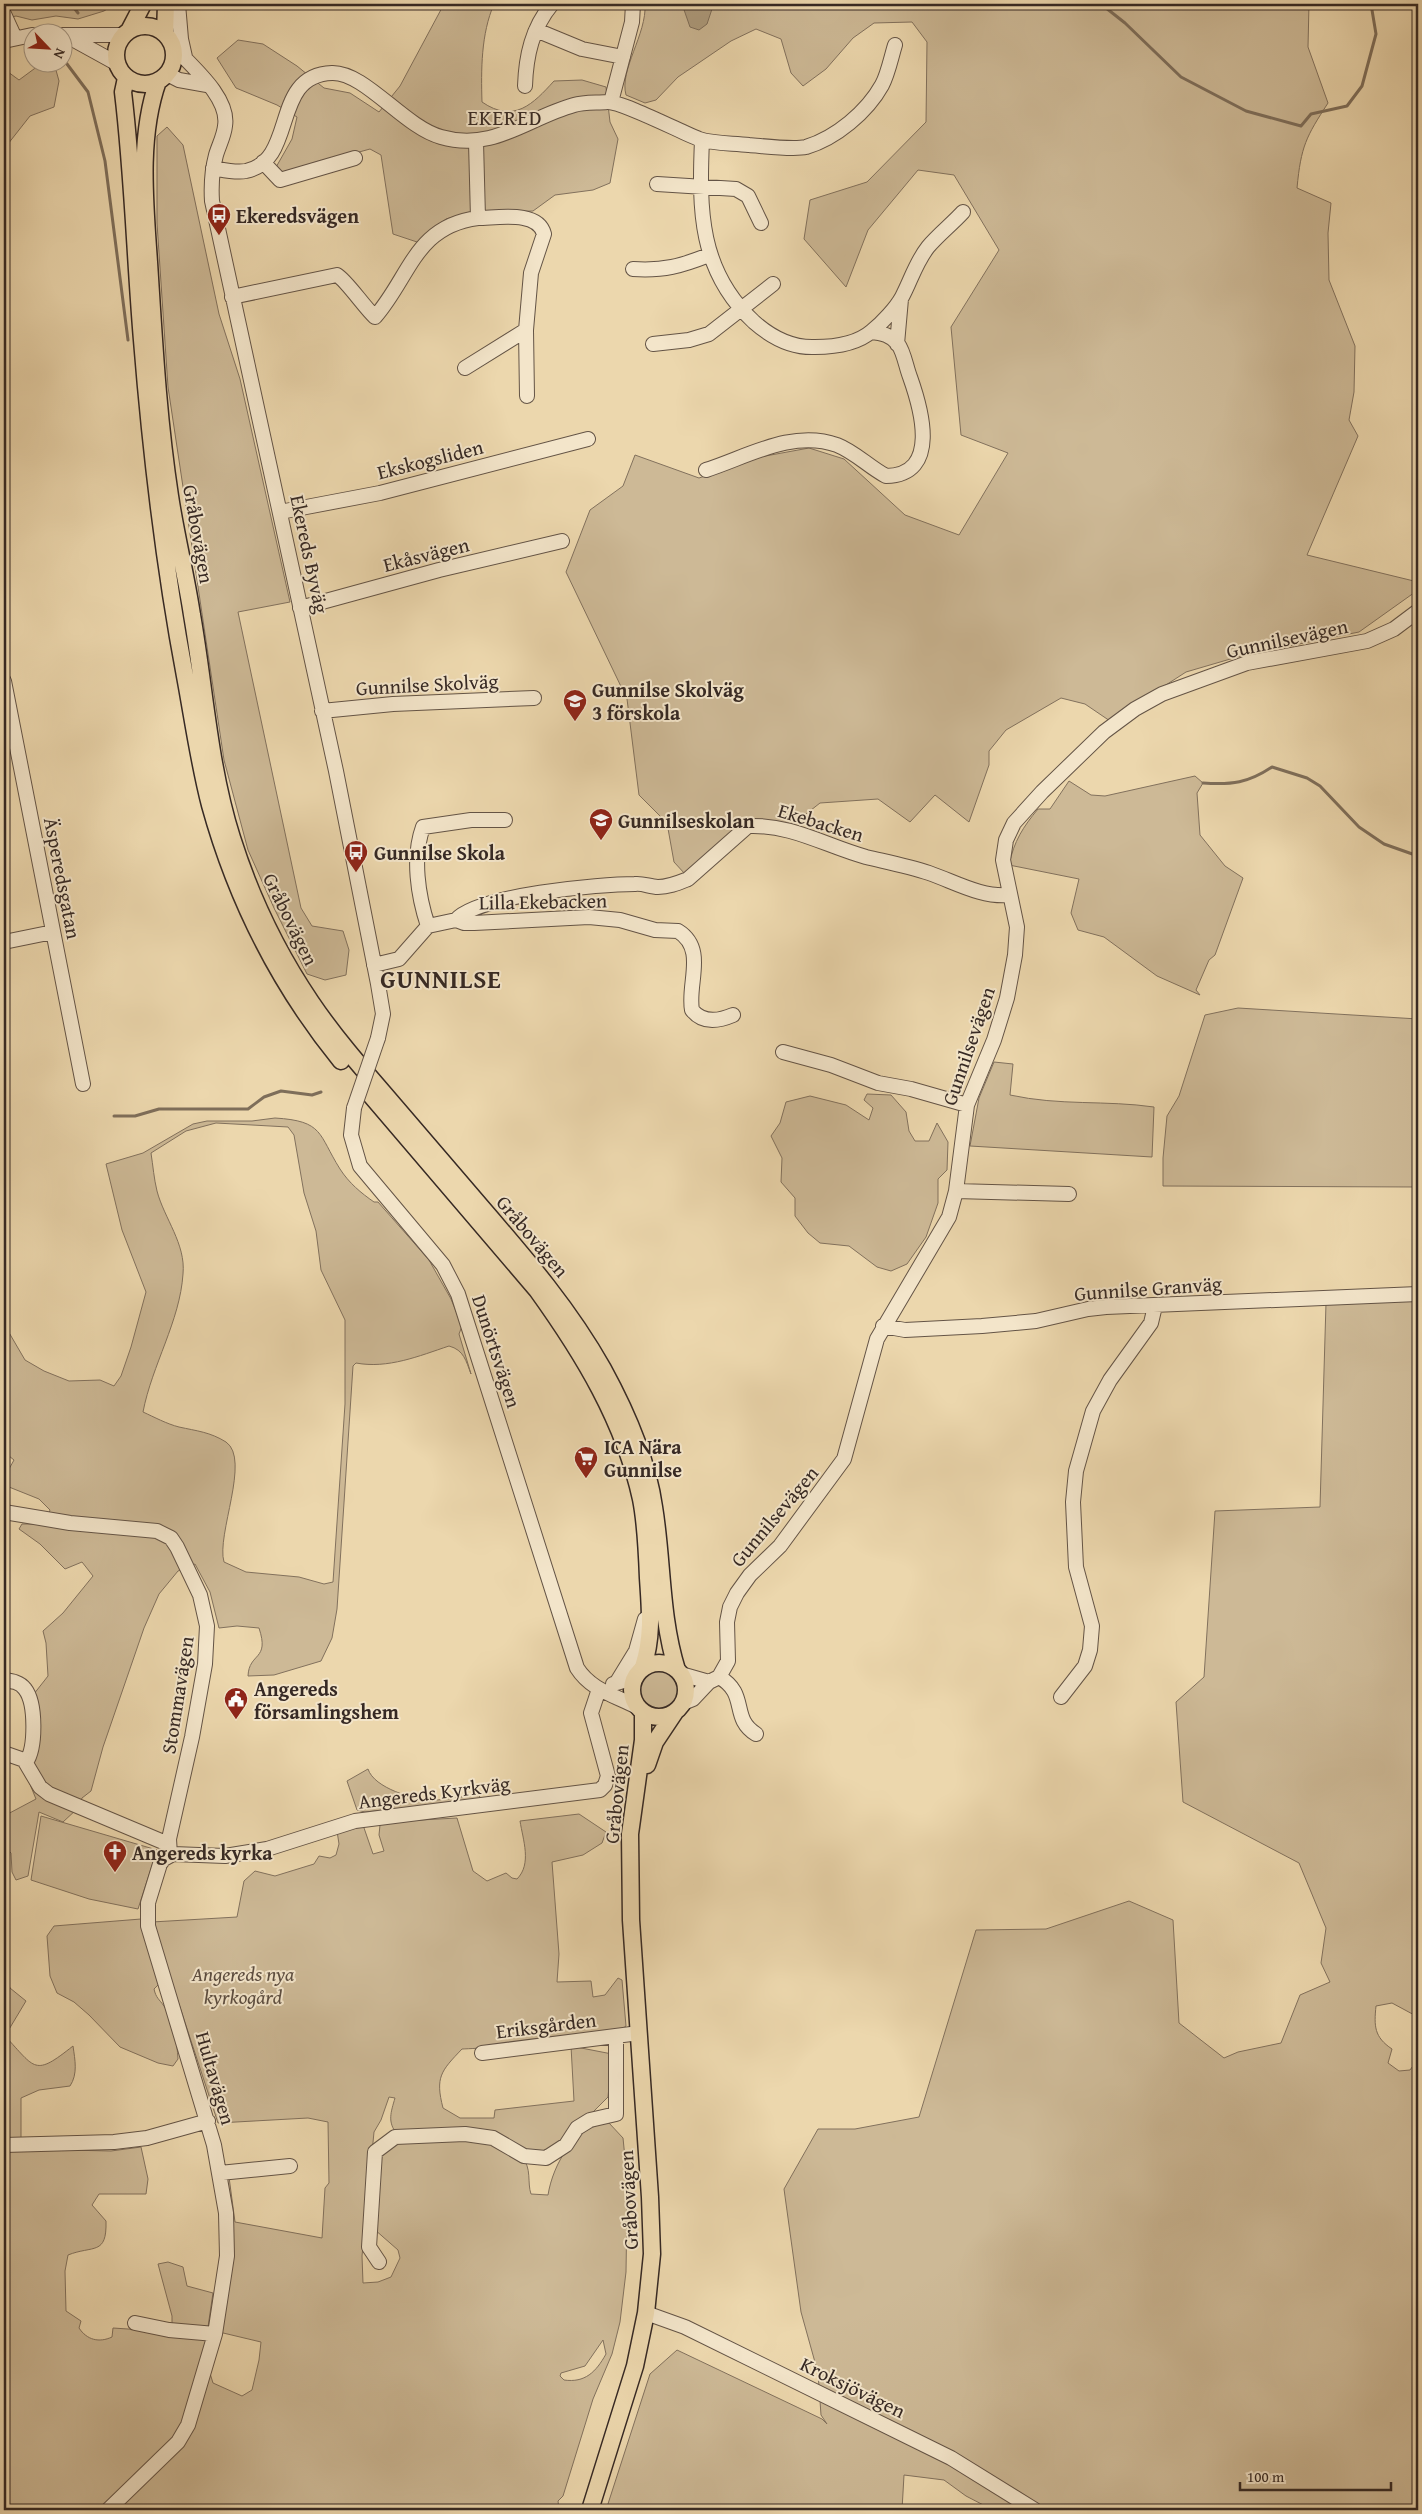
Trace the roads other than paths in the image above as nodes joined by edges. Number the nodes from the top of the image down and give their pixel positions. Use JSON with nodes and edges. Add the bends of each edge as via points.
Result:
{"nodes":[{"id":1,"x":143,"y":4,"type":"edge"},
{"id":2,"x":166,"y":4,"type":"edge"},
{"id":3,"x":178,"y":4,"type":"edge"},
{"id":4,"x":552,"y":4,"type":"edge"},
{"id":5,"x":633,"y":4,"type":"edge"},
{"id":6,"x":4,"y":14,"type":"edge"},
{"id":7,"x":536,"y":30,"type":"junction"},
{"id":8,"x":126,"y":32,"type":"junction"},
{"id":9,"x":72,"y":35,"type":"edge"},
{"id":10,"x":22,"y":37,"type":"edge"},
{"id":11,"x":9,"y":40,"type":"edge"},
{"id":12,"x":72,"y":40,"type":"edge"},
{"id":13,"x":169,"y":40,"type":"junction"},
{"id":14,"x":894,"y":46,"type":"dead end"},
{"id":15,"x":623,"y":57,"type":"junction"},
{"id":16,"x":186,"y":60,"type":"junction"},
{"id":17,"x":116,"y":63,"type":"junction"},
{"id":18,"x":162,"y":77,"type":"junction"},
{"id":19,"x":126,"y":78,"type":"junction"},
{"id":20,"x":208,"y":85,"type":"junction"},
{"id":21,"x":525,"y":86,"type":"dead end"},
{"id":22,"x":611,"y":102,"type":"junction"},
{"id":23,"x":702,"y":140,"type":"junction"},
{"id":24,"x":476,"y":142,"type":"junction"},
{"id":25,"x":355,"y":158,"type":"dead end"},
{"id":26,"x":263,"y":162,"type":"junction"},
{"id":27,"x":213,"y":168,"type":"junction"},
{"id":28,"x":656,"y":184,"type":"dead end"},
{"id":29,"x":700,"y":186,"type":"junction"},
{"id":30,"x":963,"y":212,"type":"dead end"},
{"id":31,"x":478,"y":218,"type":"junction"},
{"id":32,"x":761,"y":223,"type":"dead end"},
{"id":33,"x":709,"y":255,"type":"junction"},
{"id":34,"x":633,"y":270,"type":"dead end"},
{"id":35,"x":773,"y":284,"type":"dead end"},
{"id":36,"x":232,"y":297,"type":"junction"},
{"id":37,"x":902,"y":299,"type":"junction"},
{"id":38,"x":742,"y":309,"type":"junction"},
{"id":39,"x":526,"y":330,"type":"junction"},
{"id":40,"x":871,"y":332,"type":"junction"},
{"id":41,"x":653,"y":344,"type":"dead end"},
{"id":42,"x":897,"y":344,"type":"junction"},
{"id":43,"x":464,"y":368,"type":"dead end"},
{"id":44,"x":527,"y":396,"type":"dead end"},
{"id":45,"x":588,"y":439,"type":"dead end"},
{"id":46,"x":706,"y":470,"type":"dead end"},
{"id":47,"x":280,"y":512,"type":"junction"},
{"id":48,"x":562,"y":541,"type":"dead end"},
{"id":49,"x":300,"y":608,"type":"junction"},
{"id":50,"x":1418,"y":611,"type":"edge"},
{"id":51,"x":4,"y":681,"type":"edge"},
{"id":52,"x":534,"y":698,"type":"dead end"},
{"id":53,"x":322,"y":711,"type":"junction"},
{"id":54,"x":10,"y":740,"type":"edge"},
{"id":55,"x":505,"y":820,"type":"dead end"},
{"id":56,"x":638,"y":883,"type":"joint"},
{"id":57,"x":1010,"y":895,"type":"junction"},
{"id":58,"x":456,"y":920,"type":"junction"},
{"id":59,"x":428,"y":926,"type":"junction"},
{"id":60,"x":53,"y":932,"type":"junction"},
{"id":61,"x":4,"y":942,"type":"edge"},
{"id":62,"x":374,"y":966,"type":"junction"},
{"id":63,"x":734,"y":1015,"type":"dead end"},
{"id":64,"x":378,"y":1038,"type":"joint"},
{"id":65,"x":783,"y":1052,"type":"dead end"},
{"id":66,"x":84,"y":1084,"type":"dead end"},
{"id":67,"x":966,"y":1105,"type":"junction"},
{"id":68,"x":956,"y":1191,"type":"junction"},
{"id":69,"x":1069,"y":1194,"type":"dead end"},
{"id":70,"x":1418,"y":1294,"type":"edge"},
{"id":71,"x":1155,"y":1306,"type":"junction"},
{"id":72,"x":883,"y":1326,"type":"junction"},
{"id":73,"x":4,"y":1512,"type":"edge"},
{"id":74,"x":650,"y":1604,"type":"junction"},
{"id":75,"x":679,"y":1672,"type":"junction"},
{"id":76,"x":639,"y":1673,"type":"junction"},
{"id":77,"x":714,"y":1679,"type":"junction"},
{"id":78,"x":4,"y":1680,"type":"edge"},
{"id":79,"x":618,"y":1682,"type":"junction"},
{"id":80,"x":601,"y":1690,"type":"junction"},
{"id":81,"x":1061,"y":1696,"type":"dead end"},
{"id":82,"x":679,"y":1708,"type":"junction"},
{"id":83,"x":640,"y":1710,"type":"junction"},
{"id":84,"x":756,"y":1734,"type":"dead end"},
{"id":85,"x":4,"y":1753,"type":"edge"},
{"id":86,"x":26,"y":1762,"type":"junction"},
{"id":87,"x":169,"y":1850,"type":"junction"},
{"id":88,"x":631,"y":1879,"type":"junction"},
{"id":89,"x":639,"y":2034,"type":"junction"},
{"id":90,"x":616,"y":2037,"type":"junction"},
{"id":91,"x":482,"y":2053,"type":"dead end"},
{"id":92,"x":208,"y":2121,"type":"junction"},
{"id":93,"x":4,"y":2145,"type":"edge"},
{"id":94,"x":290,"y":2166,"type":"dead end"},
{"id":95,"x":220,"y":2173,"type":"junction"},
{"id":96,"x":379,"y":2262,"type":"dead end"},
{"id":97,"x":646,"y":2313,"type":"junction"},
{"id":98,"x":135,"y":2323,"type":"dead end"},
{"id":99,"x":215,"y":2334,"type":"junction"},
{"id":100,"x":108,"y":2510,"type":"edge"},
{"id":101,"x":590,"y":2510,"type":"edge"},
{"id":102,"x":1035,"y":2510,"type":"edge"}],
"edges":[{"from":1,"to":8,"type":"main road"},
{"from":2,"to":13,"type":"main road"},
{"from":3,"to":16,"type":"street"},
{"from":4,"to":7,"type":"street"},
{"from":5,"to":15,"type":"street"},
{"from":6,"to":11,"type":"street"},
{"from":7,"to":15,"type":"street","via":[[582,49]]},
{"from":7,"to":21,"type":"street","via":[[526,57]]},
{"from":8,"to":9,"type":"street"},
{"from":8,"to":13,"type":"main road","via":[[148,26]]},
{"from":8,"to":17,"type":"main road","via":[[116,48]]},
{"from":10,"to":11,"type":"street"},
{"from":12,"to":17,"type":"street"},
{"from":13,"to":16,"type":"street","name":"Ekereds Byväg"},
{"from":13,"to":18,"type":"main road","via":[[173,60]]},
{"from":14,"to":23,"type":"street","via":[[882,84],[862,111],[837,133],[805,147]]},
{"from":15,"to":22,"type":"street"},
{"from":16,"to":20,"type":"street","name":"Ekereds Byväg"},
{"from":17,"to":19,"type":"main road"},
{"from":18,"to":19,"type":"main road","via":[[142,84]]},
{"from":18,"to":20,"type":"street"},
{"from":18,"to":75,"type":"main road","name":"Gråbovägen","via":[[149,108],[146,150],[146,214],[154,347],[170,495],[218,785],[232,837],[258,905],[310,1001],[341,1044],[533,1267],[603,1369],[634,1433],[646,1469],[654,1506],[665,1622]]},
{"from":19,"to":74,"type":"main road","name":"Gråbovägen","via":[[123,92],[142,341],[174,619],[210,804],[226,856],[278,971],[318,1032],[537,1290],[587,1366],[623,1438],[634,1472],[645,1527]]},
{"from":20,"to":27,"type":"street","name":"Ekereds Byväg","via":[[222,105],[226,124]]},
{"from":22,"to":23,"type":"street"},
{"from":22,"to":24,"type":"street","via":[[576,105],[506,135]]},
{"from":23,"to":29,"type":"street"},
{"from":24,"to":26,"type":"street","via":[[448,139],[424,131],[358,81],[334,73],[316,76],[302,84],[289,106],[274,151]]},
{"from":24,"to":31,"type":"street"},
{"from":25,"to":26,"type":"street","via":[[280,180]]},
{"from":26,"to":27,"type":"street","via":[[245,171]]},
{"from":27,"to":36,"type":"street","name":"Ekereds Byväg","via":[[212,201]]},
{"from":28,"to":29,"type":"street"},
{"from":29,"to":32,"type":"street","via":[[740,191],[748,196]]},
{"from":29,"to":33,"type":"street","via":[[702,223]]},
{"from":30,"to":37,"type":"street","via":[[928,247],[911,275]]},
{"from":31,"to":36,"type":"street","via":[[456,224],[429,238],[375,317],[337,275]]},
{"from":31,"to":39,"type":"street","via":[[526,219],[537,222],[543,229],[531,273]]},
{"from":33,"to":34,"type":"street","via":[[680,267]]},
{"from":33,"to":38,"type":"street","via":[[723,286]]},
{"from":35,"to":38,"type":"street"},
{"from":36,"to":47,"type":"street","name":"Ekereds Byväg"},
{"from":37,"to":40,"type":"street"},
{"from":37,"to":42,"type":"street"},
{"from":38,"to":40,"type":"street","via":[[766,333],[802,348],[834,347]]},
{"from":38,"to":41,"type":"street","via":[[709,334]]},
{"from":39,"to":43,"type":"street"},
{"from":39,"to":44,"type":"street"},
{"from":40,"to":42,"type":"street","via":[[881,333]]},
{"from":42,"to":46,"type":"street","via":[[923,419],[921,451],[903,473],[886,476],[839,446],[818,441],[778,444]]},
{"from":45,"to":47,"type":"street","name":"Ekskogsliden","via":[[380,493]]},
{"from":47,"to":49,"type":"street","name":"Ekereds Byväg"},
{"from":48,"to":49,"type":"street","name":"Ekåsvägen"},
{"from":49,"to":53,"type":"street","name":"Ekereds Byväg"},
{"from":50,"to":57,"type":"street","name":"Gunnilsevägen","via":[[1394,629],[1367,641],[1247,663],[1162,694],[1135,709],[1076,758],[1014,823],[1006,840],[1003,860]]},
{"from":51,"to":54,"type":"street","name":"Äsperedsgatan"},
{"from":52,"to":53,"type":"street","name":"Gunnilse Skolväg","via":[[393,704]]},
{"from":53,"to":62,"type":"street","name":"Ekereds Byväg"},
{"from":54,"to":60,"type":"street","name":"Äsperedsgatan"},
{"from":55,"to":59,"type":"street","via":[[471,820],[424,827],[417,874]]},
{"from":56,"to":57,"type":"street","name":"Ekebacken","via":[[658,887],[676,885],[688,879],[748,826],[760,825],[808,835],[966,888],[999,896]]},
{"from":56,"to":58,"type":"street","name":"Lilla Ekebacken","via":[[517,896],[462,913]]},
{"from":57,"to":67,"type":"street","name":"Gunnilsevägen","via":[[1017,927],[1007,998],[994,1040]]},
{"from":58,"to":59,"type":"street","name":"Lilla Ekebacken"},
{"from":58,"to":63,"type":"street","name":"Lilla Ekebacken","via":[[474,923],[589,917],[620,920],[655,930],[678,931],[688,939],[692,949],[692,1010],[702,1019],[721,1020]]},
{"from":59,"to":62,"type":"street","via":[[399,959]]},
{"from":60,"to":61,"type":"street"},
{"from":60,"to":66,"type":"street","name":"Äsperedsgatan"},
{"from":62,"to":64,"type":"street","name":"Ekereds Byväg","via":[[383,1008]]},
{"from":64,"to":80,"type":"street","name":"Dunörtsvägen","bridge":true,"via":[[354,1108],[351,1135],[360,1166],[443,1265],[458,1294],[571,1653],[585,1681]]},
{"from":65,"to":67,"type":"street","via":[[831,1065],[878,1083]]},
{"from":67,"to":68,"type":"street","name":"Gunnilsevägen"},
{"from":68,"to":69,"type":"street"},
{"from":68,"to":72,"type":"street","name":"Gunnilsevägen","via":[[949,1217]]},
{"from":70,"to":71,"type":"street","name":"Gunnilse Granväg"},
{"from":71,"to":72,"type":"street","name":"Gunnilse Granväg","via":[[1088,1309],[1036,1321],[982,1326],[905,1330]]},
{"from":71,"to":81,"type":"street","via":[[1151,1323],[1110,1380],[1093,1411],[1076,1471],[1072,1502],[1076,1567],[1092,1626],[1085,1666]]},
{"from":72,"to":77,"type":"street","name":"Gunnilsevägen","via":[[863,1382],[844,1458],[780,1546],[750,1575],[737,1593],[727,1622],[728,1661]]},
{"from":73,"to":87,"type":"street","name":"Stommavägen","via":[[70,1523],[157,1531],[171,1538],[177,1547],[200,1595],[207,1626],[192,1737]]},
{"from":74,"to":76,"type":"main road","name":"Gråbovägen","via":[[650,1644]]},
{"from":74,"to":79,"type":"street","via":[[636,1651]]},
{"from":75,"to":76,"type":"main road","via":[[665,1663],[657,1663]]},
{"from":75,"to":77,"type":"street"},
{"from":75,"to":82,"type":"main road","via":[[686,1688]]},
{"from":76,"to":79,"type":"street"},
{"from":76,"to":83,"type":"main road","via":[[632,1696]]},
{"from":77,"to":82,"type":"street","name":"Gunnilsevägen"},
{"from":77,"to":84,"type":"street","via":[[733,1686],[742,1722]]},
{"from":78,"to":86,"type":"street","via":[[26,1689],[31,1702],[32,1750]]},
{"from":79,"to":80,"type":"street"},
{"from":80,"to":83,"type":"street","name":"Dunörtsvägen"},
{"from":80,"to":87,"type":"street","name":"Angereds Kyrkväg","via":[[591,1713],[608,1776],[600,1790],[355,1821],[244,1854],[225,1856]]},
{"from":82,"to":83,"type":"main road","via":[[656,1718]]},
{"from":82,"to":88,"type":"main road","name":"Gråbovägen","via":[[650,1754]]},
{"from":83,"to":88,"type":"main road","name":"Gråbovägen","via":[[643,1740],[630,1834]]},
{"from":85,"to":86,"type":"street"},
{"from":86,"to":87,"type":"street","via":[[40,1787],[49,1794]]},
{"from":87,"to":92,"type":"street","name":"Hultavägen","via":[[152,1887],[148,1926]]},
{"from":88,"to":89,"type":"main road","name":"Gråbovägen","via":[[630,1920]]},
{"from":89,"to":90,"type":"street","name":"Eriksgården"},
{"from":89,"to":97,"type":"main road","name":"Gråbovägen","via":[[652,2244]]},
{"from":90,"to":91,"type":"street","name":"Eriksgården"},
{"from":90,"to":96,"type":"street","name":"Eriksgården","via":[[616,2114],[590,2120],[577,2128],[566,2145],[546,2158],[524,2156],[493,2138],[465,2134],[395,2137],[375,2152],[369,2247]]},
{"from":92,"to":93,"type":"street","via":[[147,2138],[114,2142]]},
{"from":92,"to":95,"type":"street","name":"Hultavägen"},
{"from":94,"to":95,"type":"street"},
{"from":95,"to":99,"type":"street","name":"Hultavägen","via":[[226,2213],[227,2256]]},
{"from":97,"to":101,"type":"main road","name":"Gråbovägen","via":[[634,2366]]},
{"from":97,"to":102,"type":"street","name":"Kroksjövägen","via":[[685,2327],[935,2450]]},
{"from":98,"to":99,"type":"street"},
{"from":99,"to":100,"type":"street","name":"Hultavägen","via":[[193,2413],[183,2435]]}]}
